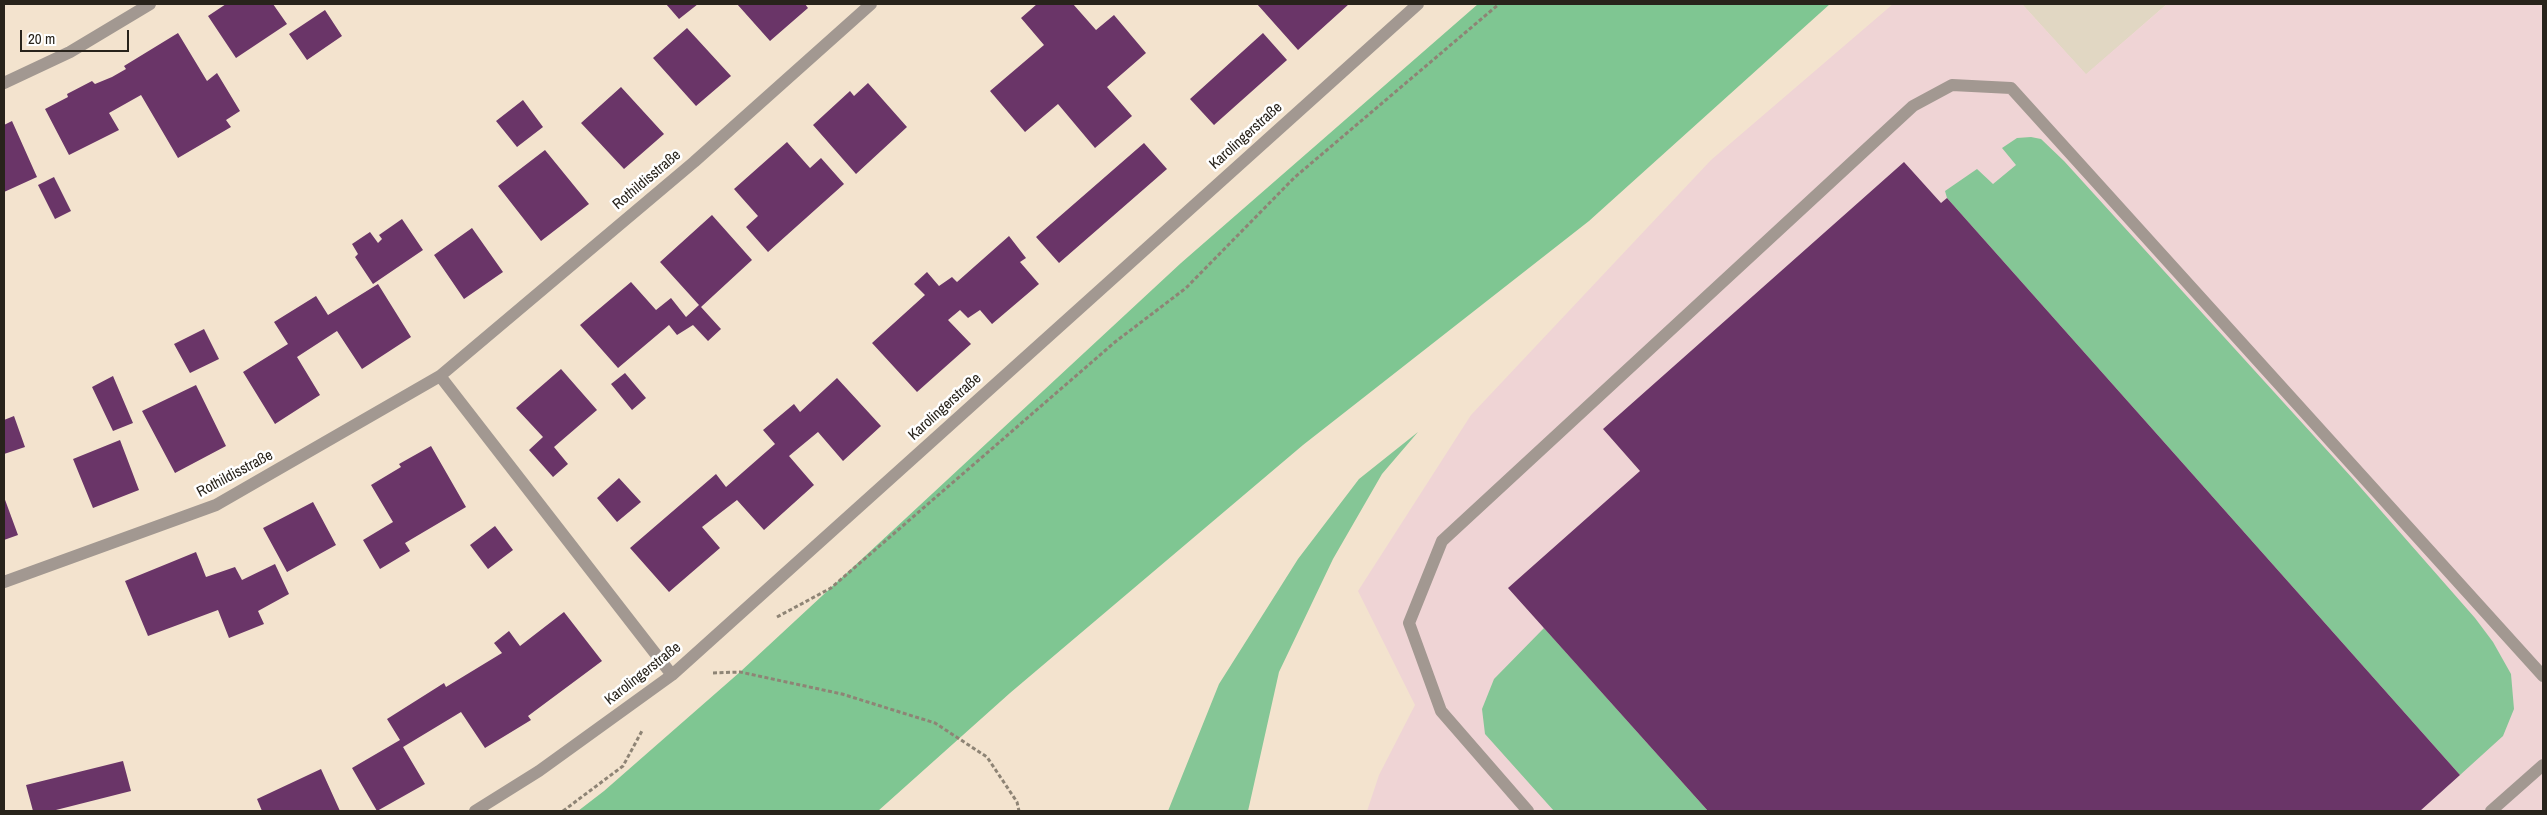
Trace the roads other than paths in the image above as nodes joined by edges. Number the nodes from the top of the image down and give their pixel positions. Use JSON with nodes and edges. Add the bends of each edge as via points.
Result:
{"nodes":[{"id":1,"x":150,"y":4,"type":"edge"},
{"id":2,"x":871,"y":4,"type":"edge"},
{"id":3,"x":1418,"y":4,"type":"edge"},
{"id":4,"x":4,"y":84,"type":"edge"},
{"id":5,"x":440,"y":376,"type":"junction"},
{"id":6,"x":4,"y":582,"type":"edge"},
{"id":7,"x":672,"y":675,"type":"junction"},
{"id":8,"x":2543,"y":676,"type":"edge"},
{"id":9,"x":2543,"y":765,"type":"edge"},
{"id":10,"x":475,"y":811,"type":"edge"},
{"id":11,"x":1528,"y":811,"type":"edge"},
{"id":12,"x":2491,"y":811,"type":"edge"}],
"edges":[{"from":1,"to":4,"type":"street","via":[[70,52]]},
{"from":2,"to":5,"type":"street","name":"Rothildisstraße","via":[[694,162]]},
{"from":3,"to":7,"type":"street","name":"Karolingerstraße"},
{"from":5,"to":6,"type":"street","name":"Rothildisstraße","via":[[216,505]]},
{"from":5,"to":7,"type":"street"},
{"from":7,"to":10,"type":"street","name":"Karolingerstraße","via":[[539,771]]},
{"from":8,"to":11,"type":"street","via":[[2011,88],[1952,85],[1913,106],[1442,541],[1409,623],[1441,711]]},
{"from":9,"to":12,"type":"street"}]}
